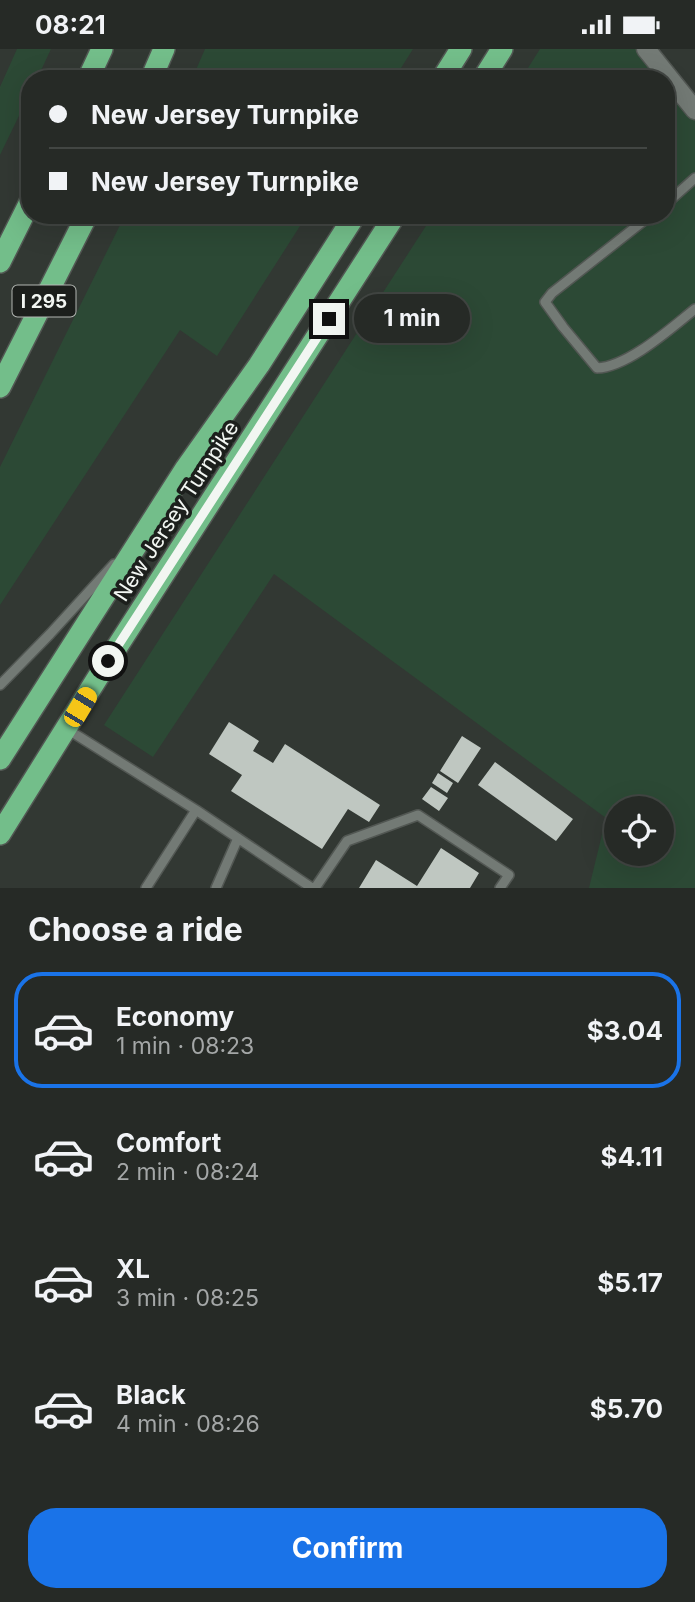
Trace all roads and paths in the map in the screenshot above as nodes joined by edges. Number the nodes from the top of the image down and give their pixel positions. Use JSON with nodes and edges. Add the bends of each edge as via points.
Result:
{"nodes":[{"id":1,"x":102,"y":49,"type":"edge"},
{"id":2,"x":164,"y":49,"type":"edge"},
{"id":3,"x":461,"y":49,"type":"edge"},
{"id":4,"x":502,"y":49,"type":"edge"},
{"id":5,"x":646,"y":49,"type":"edge"},
{"id":6,"x":92,"y":70,"type":"edge"},
{"id":7,"x":155,"y":70,"type":"edge"},
{"id":8,"x":448,"y":70,"type":"edge"},
{"id":9,"x":488,"y":70,"type":"edge"},
{"id":10,"x":663,"y":70,"type":"edge"},
{"id":11,"x":675,"y":85,"type":"edge"},
{"id":12,"x":695,"y":110,"type":"edge"},
{"id":13,"x":695,"y":178,"type":"edge"},
{"id":14,"x":675,"y":196,"type":"edge"},
{"id":15,"x":21,"y":220,"type":"edge"},
{"id":16,"x":82,"y":224,"type":"edge"},
{"id":17,"x":349,"y":224,"type":"edge"},
{"id":18,"x":389,"y":224,"type":"edge"},
{"id":19,"x":640,"y":224,"type":"edge"},
{"id":20,"x":0,"y":262,"type":"edge"},
{"id":21,"x":695,"y":309,"type":"edge"},
{"id":22,"x":0,"y":387,"type":"edge"},
{"id":23,"x":150,"y":524,"type":"junction"},
{"id":24,"x":0,"y":685,"type":"edge"},
{"id":25,"x":67,"y":729,"type":"junction"},
{"id":26,"x":0,"y":759,"type":"edge"},
{"id":27,"x":195,"y":810,"type":"junction"},
{"id":28,"x":0,"y":834,"type":"edge"},
{"id":29,"x":238,"y":838,"type":"junction"},
{"id":30,"x":146,"y":888,"type":"edge"},
{"id":31,"x":216,"y":888,"type":"edge"},
{"id":32,"x":314,"y":888,"type":"edge"},
{"id":33,"x":500,"y":888,"type":"edge"}],
"edges":[{"from":1,"to":6,"type":"highway"},
{"from":2,"to":7,"type":"highway"},
{"from":3,"to":8,"type":"highway"},
{"from":4,"to":9,"type":"highway"},
{"from":5,"to":10,"type":"street"},
{"from":11,"to":12,"type":"street"},
{"from":13,"to":14,"type":"lane"},
{"from":15,"to":20,"type":"highway","number":"I 295"},
{"from":16,"to":22,"type":"highway","number":"I 295"},
{"from":17,"to":23,"type":"highway","name":"New Jersey Turnpike"},
{"from":18,"to":25,"type":"highway","name":"New Jersey Turnpike"},
{"from":19,"to":21,"type":"lane","via":[[545,302],[597,368],[616,365]]},
{"from":23,"to":24,"type":"lane"},
{"from":23,"to":26,"type":"highway","name":"New Jersey Turnpike"},
{"from":25,"to":27,"type":"lane"},
{"from":25,"to":28,"type":"highway","name":"New Jersey Turnpike"},
{"from":27,"to":29,"type":"lane"},
{"from":27,"to":30,"type":"lane"},
{"from":29,"to":31,"type":"lane"},
{"from":29,"to":32,"type":"lane"},
{"from":32,"to":33,"type":"lane","via":[[347,841],[418,815],[509,875]]}]}
